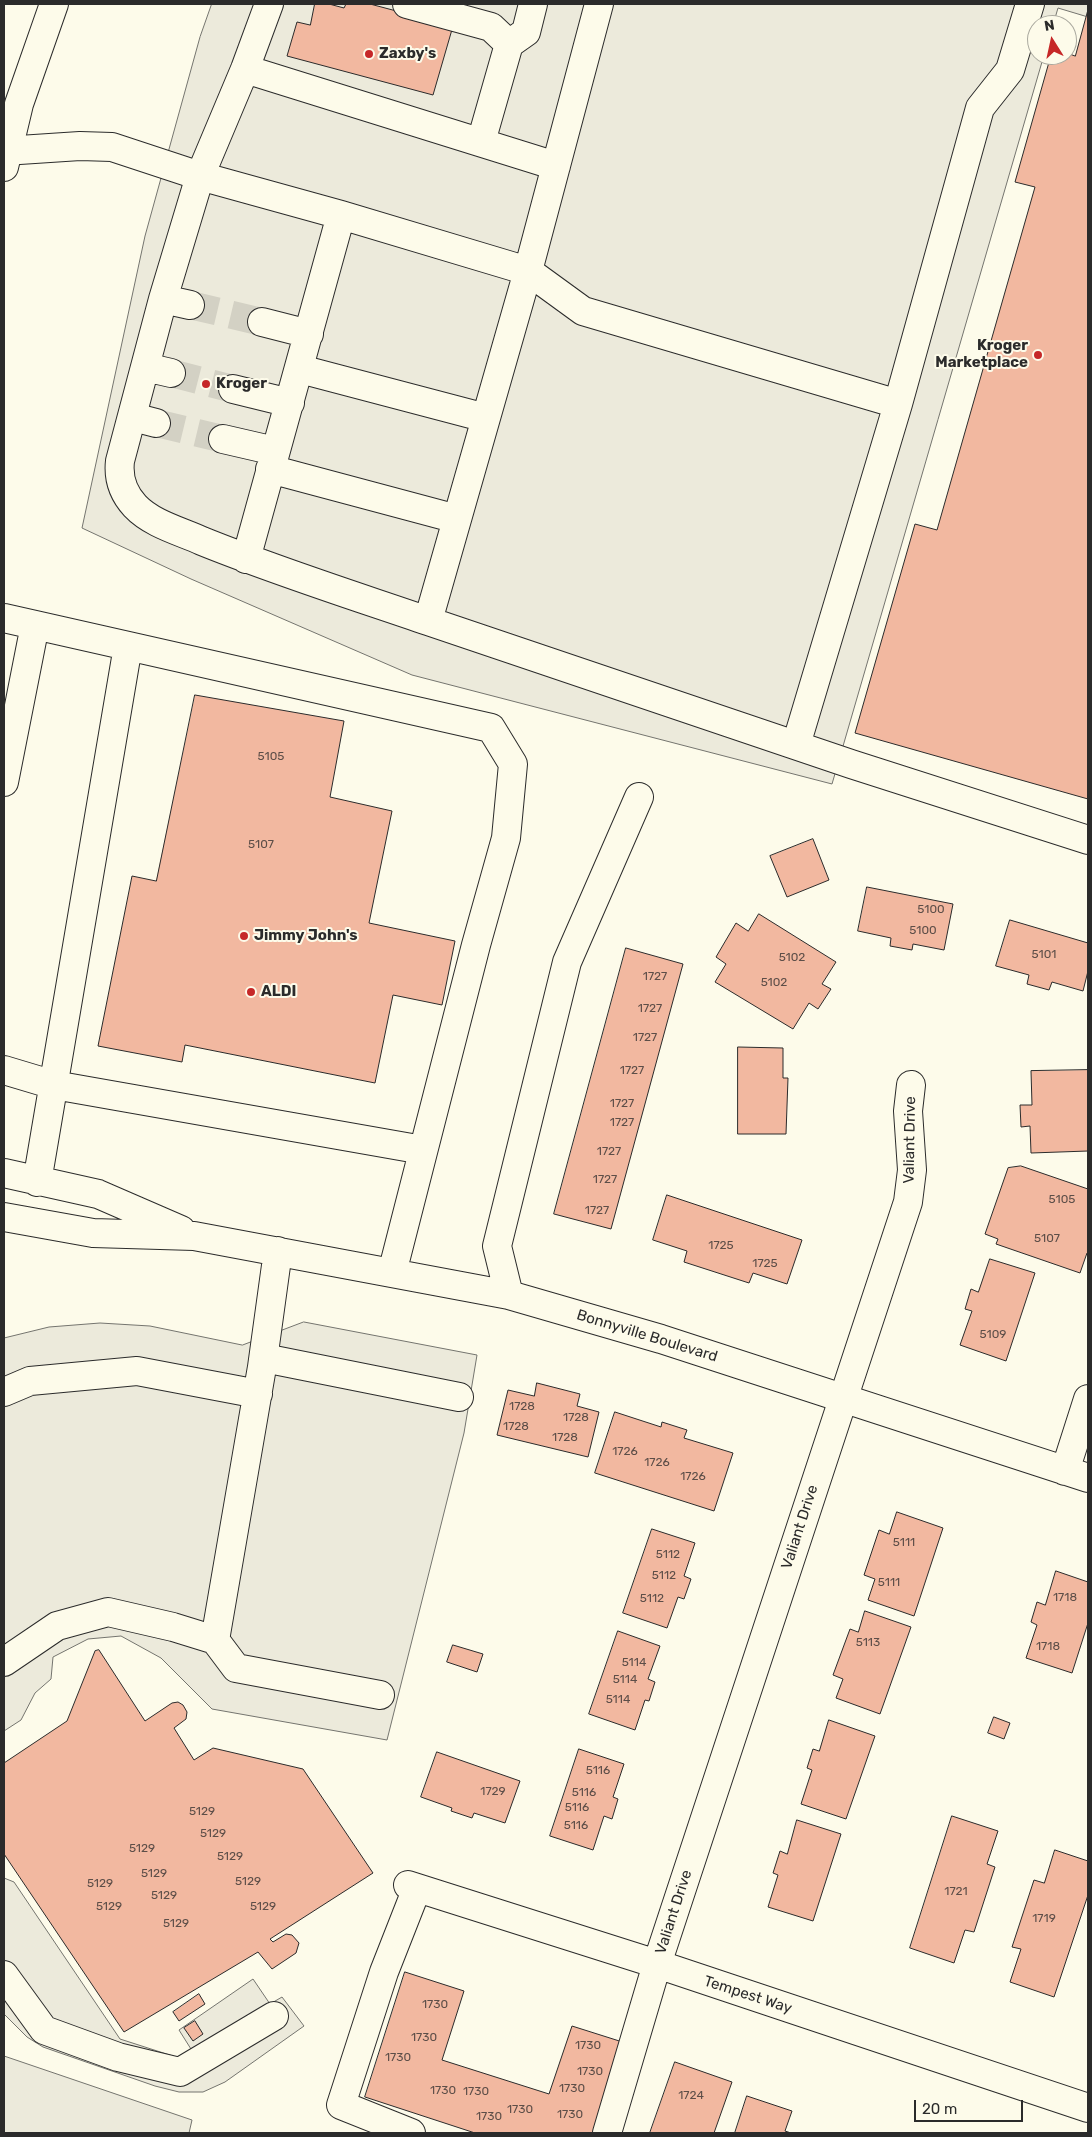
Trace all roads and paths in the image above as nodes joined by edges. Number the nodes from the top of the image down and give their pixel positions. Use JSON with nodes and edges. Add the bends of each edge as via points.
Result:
{"nodes":[{"id":1,"x":54,"y":4,"type":"edge"},
{"id":2,"x":269,"y":4,"type":"edge"},
{"id":3,"x":407,"y":4,"type":"edge"},
{"id":4,"x":533,"y":4,"type":"edge"},
{"id":5,"x":599,"y":4,"type":"edge"},
{"id":6,"x":1030,"y":4,"type":"edge"},
{"id":7,"x":509,"y":44,"type":"junction"},
{"id":8,"x":245,"y":69,"type":"junction"},
{"id":9,"x":481,"y":142,"type":"junction"},
{"id":10,"x":5,"y":156,"type":"edge"},
{"id":11,"x":556,"y":166,"type":"junction"},
{"id":12,"x":200,"y":176,"type":"junction"},
{"id":13,"x":341,"y":214,"type":"junction"},
{"id":14,"x":528,"y":271,"type":"junction"},
{"id":15,"x":163,"y":299,"type":"junction"},
{"id":16,"x":190,"y":305,"type":"tunnel mouth"},
{"id":17,"x":262,"y":322,"type":"tunnel mouth"},
{"id":18,"x":309,"y":334,"type":"junction"},
{"id":19,"x":300,"y":369,"type":"junction"},
{"id":20,"x":233,"y":389,"type":"tunnel mouth"},
{"id":21,"x":290,"y":403,"type":"junction"},
{"id":22,"x":898,"y":404,"type":"junction"},
{"id":23,"x":486,"y":418,"type":"junction"},
{"id":24,"x":223,"y":438,"type":"tunnel mouth"},
{"id":25,"x":273,"y":460,"type":"junction"},
{"id":26,"x":457,"y":519,"type":"junction"},
{"id":27,"x":246,"y":559,"type":"junction"},
{"id":28,"x":4,"y":618,"type":"edge"},
{"id":29,"x":428,"y":621,"type":"junction"},
{"id":30,"x":35,"y":625,"type":"junction"},
{"id":31,"x":128,"y":646,"type":"junction"},
{"id":32,"x":796,"y":745,"type":"junction"},
{"id":33,"x":4,"y":782,"type":"edge"},
{"id":34,"x":639,"y":797,"type":"dead end"},
{"id":35,"x":1088,"y":840,"type":"edge"},
{"id":36,"x":4,"y":1070,"type":"edge"},
{"id":37,"x":54,"y":1085,"type":"junction"},
{"id":38,"x":911,"y":1085,"type":"dead end"},
{"id":39,"x":423,"y":1150,"type":"junction"},
{"id":40,"x":4,"y":1173,"type":"edge"},
{"id":41,"x":37,"y":1182,"type":"junction"},
{"id":42,"x":4,"y":1217,"type":"edge"},
{"id":43,"x":194,"y":1236,"type":"junction"},
{"id":44,"x":278,"y":1252,"type":"junction"},
{"id":45,"x":392,"y":1273,"type":"junction"},
{"id":46,"x":509,"y":1295,"type":"junction"},
{"id":47,"x":264,"y":1358,"type":"junction"},
{"id":48,"x":4,"y":1392,"type":"edge"},
{"id":49,"x":258,"y":1394,"type":"junction"},
{"id":50,"x":459,"y":1397,"type":"dead end"},
{"id":51,"x":843,"y":1397,"type":"junction"},
{"id":52,"x":1088,"y":1399,"type":"edge"},
{"id":53,"x":1077,"y":1474,"type":"edge"},
{"id":54,"x":214,"y":1640,"type":"junction"},
{"id":55,"x":4,"y":1662,"type":"edge"},
{"id":56,"x":380,"y":1694,"type":"dead end"},
{"id":57,"x":657,"y":1964,"type":"junction"},
{"id":58,"x":4,"y":1975,"type":"edge"},
{"id":59,"x":274,"y":2016,"type":"dead end"},
{"id":60,"x":1088,"y":2108,"type":"edge"},
{"id":61,"x":411,"y":2133,"type":"edge"},
{"id":62,"x":607,"y":2133,"type":"edge"}],
"edges":[{"from":1,"to":10,"type":"street","via":[[19,104]]},
{"from":2,"to":8,"type":"street"},
{"from":3,"to":7,"type":"street","via":[[492,27]]},
{"from":4,"to":7,"type":"street","via":[[526,32]]},
{"from":5,"to":11,"type":"street"},
{"from":6,"to":22,"type":"street","via":[[1010,70],[980,108]]},
{"from":7,"to":9,"type":"street"},
{"from":8,"to":9,"type":"street"},
{"from":8,"to":12,"type":"street"},
{"from":9,"to":11,"type":"street"},
{"from":10,"to":12,"type":"street","via":[[80,146],[112,147]]},
{"from":11,"to":14,"type":"street"},
{"from":12,"to":13,"type":"street"},
{"from":12,"to":15,"type":"street"},
{"from":13,"to":14,"type":"street"},
{"from":13,"to":18,"type":"street"},
{"from":14,"to":22,"type":"street","via":[[583,311]]},
{"from":14,"to":23,"type":"street"},
{"from":15,"to":16,"type":"street"},
{"from":15,"to":27,"type":"street","via":[[158,370],[144,420],[119,472],[127,495],[135,506],[159,523]]},
{"from":17,"to":18,"type":"street"},
{"from":18,"to":19,"type":"street"},
{"from":19,"to":21,"type":"street"},
{"from":19,"to":23,"type":"street"},
{"from":20,"to":21,"type":"street"},
{"from":21,"to":25,"type":"street"},
{"from":22,"to":32,"type":"street"},
{"from":23,"to":26,"type":"street"},
{"from":24,"to":25,"type":"street"},
{"from":25,"to":26,"type":"street"},
{"from":25,"to":27,"type":"street"},
{"from":26,"to":29,"type":"street"},
{"from":27,"to":29,"type":"street"},
{"from":28,"to":30,"type":"street"},
{"from":29,"to":32,"type":"street"},
{"from":30,"to":31,"type":"street"},
{"from":30,"to":33,"type":"street"},
{"from":31,"to":37,"type":"street"},
{"from":31,"to":39,"type":"street","via":[[491,728],[513,764],[506,838]]},
{"from":32,"to":35,"type":"street"},
{"from":34,"to":46,"type":"street","via":[[567,962],[497,1246]]},
{"from":36,"to":37,"type":"street"},
{"from":37,"to":39,"type":"street"},
{"from":37,"to":41,"type":"street"},
{"from":38,"to":51,"type":"street","name":"Valiant Drive","via":[[908,1111],[912,1170],[908,1202]]},
{"from":39,"to":45,"type":"street"},
{"from":40,"to":41,"type":"street","name":"Bonnyville Boulevard"},
{"from":41,"to":43,"type":"street","name":"Bonnyville Boulevard","via":[[98,1194]]},
{"from":42,"to":43,"type":"street","name":"Bonnyville Boulevard","via":[[93,1233]]},
{"from":43,"to":44,"type":"street","name":"Bonnyville Boulevard"},
{"from":44,"to":45,"type":"street","name":"Bonnyville Boulevard"},
{"from":44,"to":47,"type":"street"},
{"from":45,"to":46,"type":"street","name":"Bonnyville Boulevard"},
{"from":46,"to":51,"type":"street","name":"Bonnyville Boulevard"},
{"from":47,"to":49,"type":"street"},
{"from":47,"to":50,"type":"street"},
{"from":48,"to":49,"type":"street","via":[[30,1381],[137,1371]]},
{"from":49,"to":54,"type":"street"},
{"from":51,"to":53,"type":"street","name":"Bonnyville Boulevard"},
{"from":51,"to":57,"type":"street","name":"Valiant Drive"},
{"from":52,"to":53,"type":"street"},
{"from":54,"to":55,"type":"street","via":[[108,1612],[57,1626]]},
{"from":54,"to":56,"type":"street","via":[[236,1668]]},
{"from":57,"to":60,"type":"street","name":"Tempest Way"},
{"from":57,"to":61,"type":"street","name":"Tempest Way","via":[[412,1886],[341,2105]]},
{"from":57,"to":62,"type":"street","name":"Valiant Drive"},
{"from":58,"to":59,"type":"street","via":[[44,2030],[118,2057],[180,2072]]}]}
